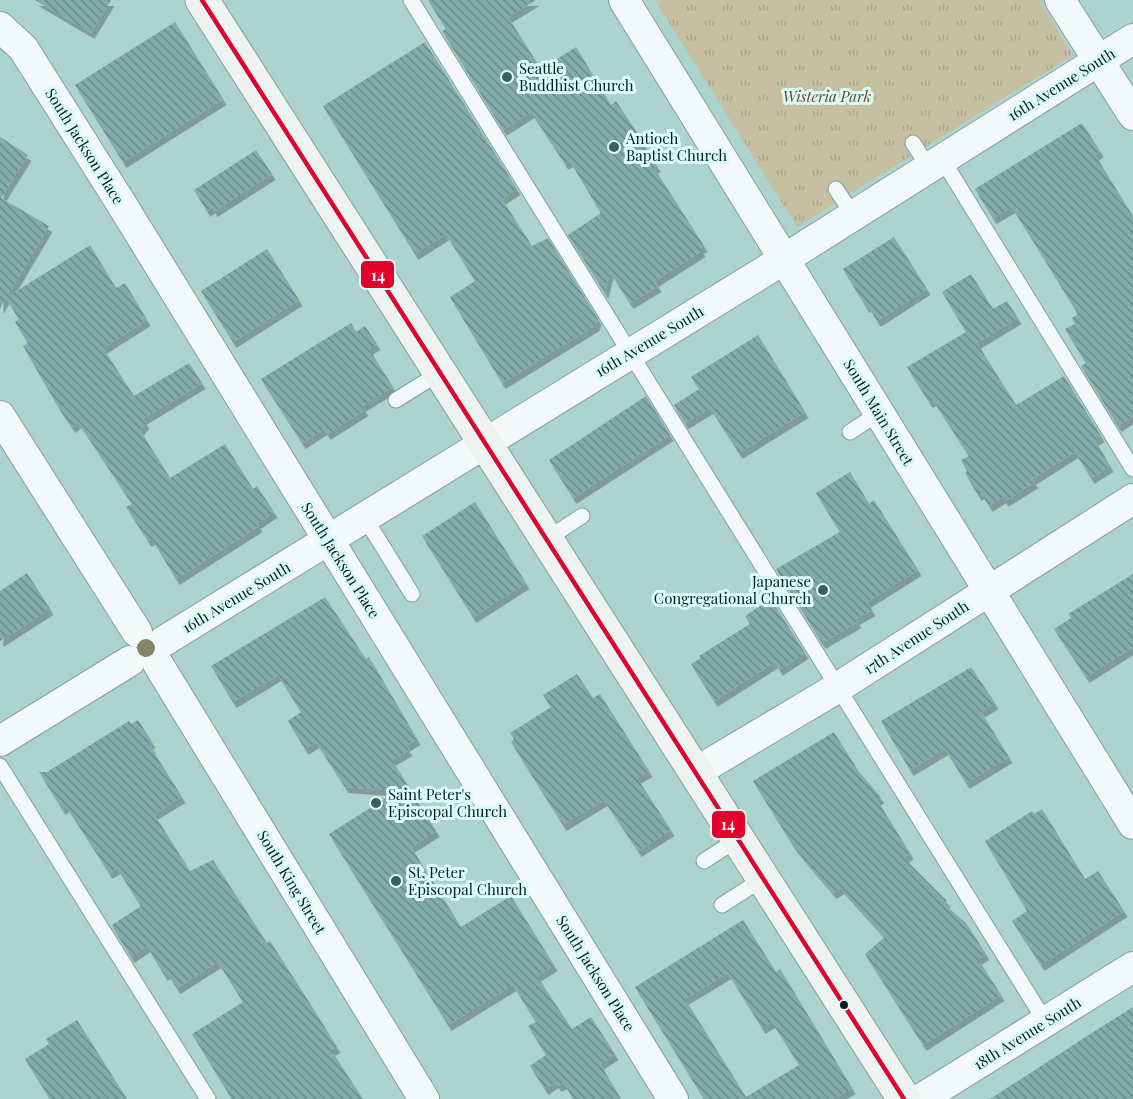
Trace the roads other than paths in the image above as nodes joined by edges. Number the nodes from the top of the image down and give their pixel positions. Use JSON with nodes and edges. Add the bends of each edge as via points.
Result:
{"nodes":[{"id":1,"x":202,"y":0,"type":"edge"},
{"id":2,"x":411,"y":0,"type":"edge"},
{"id":3,"x":624,"y":0,"type":"edge"},
{"id":4,"x":1060,"y":0,"type":"edge"},
{"id":5,"x":0,"y":27,"type":"edge"},
{"id":6,"x":1133,"y":39,"type":"edge"},
{"id":7,"x":1099,"y":61,"type":"junction"},
{"id":8,"x":1133,"y":115,"type":"edge"},
{"id":9,"x":913,"y":143,"type":"dead end"},
{"id":10,"x":935,"y":164,"type":"junction"},
{"id":11,"x":836,"y":189,"type":"dead end"},
{"id":12,"x":853,"y":215,"type":"junction"},
{"id":13,"x":786,"y":258,"type":"junction"},
{"id":14,"x":630,"y":352,"type":"junction"},
{"id":15,"x":441,"y":372,"type":"junction"},
{"id":16,"x":396,"y":400,"type":"dead end"},
{"id":17,"x":879,"y":413,"type":"junction"},
{"id":18,"x":0,"y":416,"type":"edge"},
{"id":19,"x":850,"y":432,"type":"dead end"},
{"id":20,"x":487,"y":443,"type":"junction"},
{"id":21,"x":1133,"y":469,"type":"edge"},
{"id":22,"x":1133,"y":499,"type":"edge"},
{"id":23,"x":582,"y":516,"type":"dead end"},
{"id":24,"x":365,"y":518,"type":"junction"},
{"id":25,"x":547,"y":539,"type":"junction"},
{"id":26,"x":329,"y":541,"type":"junction"},
{"id":27,"x":989,"y":589,"type":"junction"},
{"id":28,"x":412,"y":594,"type":"dead end"},
{"id":29,"x":147,"y":650,"type":"junction"},
{"id":30,"x":837,"y":688,"type":"junction"},
{"id":31,"x":0,"y":741,"type":"edge"},
{"id":32,"x":0,"y":766,"type":"edge"},
{"id":33,"x":696,"y":772,"type":"junction"},
{"id":34,"x":1133,"y":824,"type":"edge"},
{"id":35,"x":738,"y":839,"type":"junction"},
{"id":36,"x":704,"y":861,"type":"dead end"},
{"id":37,"x":764,"y":878,"type":"junction"},
{"id":38,"x":722,"y":905,"type":"dead end"},
{"id":39,"x":1133,"y":967,"type":"edge"},
{"id":40,"x":1045,"y":1021,"type":"junction"},
{"id":41,"x":208,"y":1099,"type":"edge"},
{"id":42,"x":424,"y":1099,"type":"edge"},
{"id":43,"x":674,"y":1099,"type":"edge"},
{"id":44,"x":904,"y":1099,"type":"edge"},
{"id":45,"x":921,"y":1099,"type":"edge"}],
"edges":[{"from":1,"to":15,"type":"main road"},
{"from":2,"to":14,"type":"lane"},
{"from":3,"to":13,"type":"street","name":"South Main Street"},
{"from":4,"to":7,"type":"street"},
{"from":5,"to":26,"type":"street","name":"South Jackson Place","via":[[23,48]]},
{"from":6,"to":7,"type":"street","name":"16th Avenue South"},
{"from":7,"to":8,"type":"street"},
{"from":7,"to":10,"type":"street","name":"16th Avenue South"},
{"from":9,"to":10,"type":"lane"},
{"from":10,"to":12,"type":"street","name":"16th Avenue South"},
{"from":10,"to":21,"type":"lane"},
{"from":11,"to":12,"type":"lane"},
{"from":12,"to":13,"type":"street","name":"16th Avenue South"},
{"from":13,"to":14,"type":"street","name":"16th Avenue South"},
{"from":13,"to":17,"type":"street","name":"South Main Street"},
{"from":14,"to":20,"type":"street","name":"16th Avenue South"},
{"from":14,"to":30,"type":"lane"},
{"from":15,"to":16,"type":"lane"},
{"from":15,"to":20,"type":"main road"},
{"from":17,"to":19,"type":"lane"},
{"from":17,"to":27,"type":"street","name":"South Main Street"},
{"from":18,"to":29,"type":"street","name":"South King Street"},
{"from":20,"to":24,"type":"street","name":"16th Avenue South"},
{"from":20,"to":25,"type":"main road"},
{"from":22,"to":27,"type":"street","name":"17th Avenue South"},
{"from":23,"to":25,"type":"lane"},
{"from":24,"to":26,"type":"street","name":"16th Avenue South"},
{"from":24,"to":28,"type":"lane"},
{"from":25,"to":33,"type":"main road"},
{"from":26,"to":29,"type":"street","name":"16th Avenue South"},
{"from":26,"to":43,"type":"street","name":"South Jackson Place"},
{"from":27,"to":30,"type":"street","name":"17th Avenue South"},
{"from":27,"to":34,"type":"street","name":"South Main Street"},
{"from":29,"to":31,"type":"street","name":"16th Avenue South"},
{"from":29,"to":42,"type":"street","name":"South King Street"},
{"from":30,"to":33,"type":"street","name":"17th Avenue South"},
{"from":30,"to":40,"type":"lane"},
{"from":32,"to":41,"type":"lane"},
{"from":33,"to":35,"type":"main road"},
{"from":35,"to":36,"type":"lane"},
{"from":35,"to":37,"type":"main road"},
{"from":37,"to":38,"type":"lane"},
{"from":37,"to":44,"type":"main road"},
{"from":39,"to":40,"type":"street","name":"18th Avenue South"},
{"from":40,"to":45,"type":"street","name":"18th Avenue South"}]}
